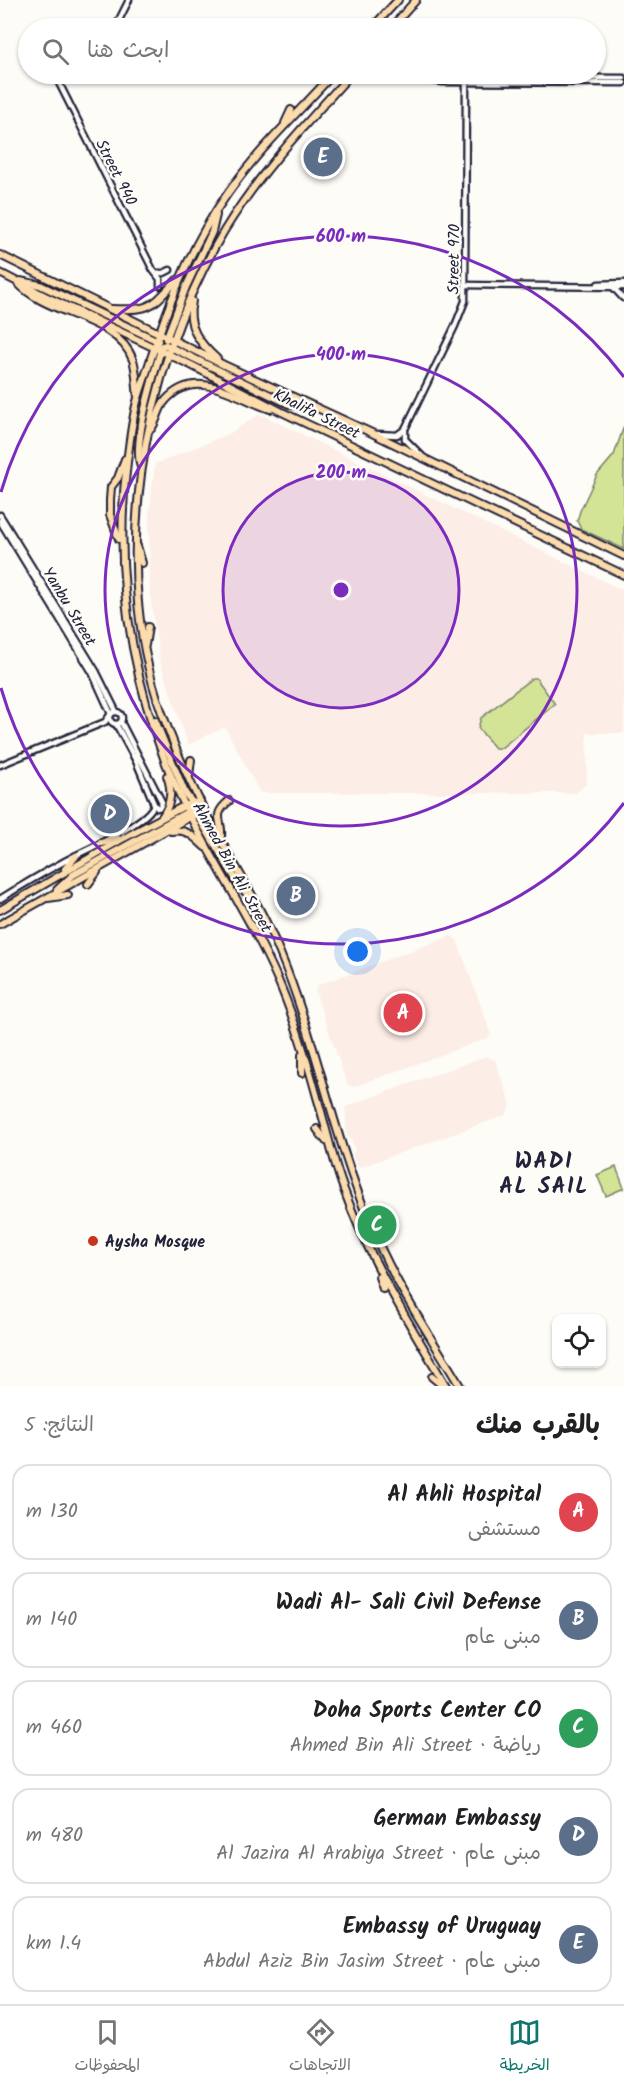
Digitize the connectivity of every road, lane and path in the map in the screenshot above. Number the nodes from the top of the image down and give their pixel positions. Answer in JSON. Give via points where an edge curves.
{"nodes":[{"id":1,"x":129,"y":0,"type":"edge"},
{"id":2,"x":398,"y":0,"type":"edge"},
{"id":3,"x":416,"y":0,"type":"edge"},
{"id":4,"x":120,"y":18,"type":"edge"},
{"id":5,"x":381,"y":18,"type":"edge"},
{"id":6,"x":401,"y":18,"type":"edge"},
{"id":7,"x":606,"y":78,"type":"edge"},
{"id":8,"x":624,"y":78,"type":"edge"},
{"id":9,"x":606,"y":83,"type":"edge"},
{"id":10,"x":624,"y":83,"type":"edge"},
{"id":11,"x":60,"y":84,"type":"edge"},
{"id":12,"x":324,"y":84,"type":"edge"},
{"id":13,"x":342,"y":84,"type":"edge"},
{"id":14,"x":466,"y":84,"type":"edge"},
{"id":15,"x":291,"y":110,"type":"dead end"},
{"id":16,"x":282,"y":129,"type":"junction"},
{"id":17,"x":216,"y":212,"type":"junction"},
{"id":18,"x":0,"y":254,"type":"edge"},
{"id":19,"x":170,"y":270,"type":"dead end"},
{"id":20,"x":0,"y":273,"type":"edge"},
{"id":21,"x":156,"y":273,"type":"junction"},
{"id":22,"x":180,"y":278,"type":"junction"},
{"id":23,"x":16,"y":280,"type":"junction"},
{"id":24,"x":197,"y":283,"type":"junction"},
{"id":25,"x":465,"y":285,"type":"junction"},
{"id":26,"x":571,"y":285,"type":"junction"},
{"id":27,"x":624,"y":285,"type":"edge"},
{"id":28,"x":160,"y":286,"type":"dead end"},
{"id":29,"x":614,"y":287,"type":"junction"},
{"id":30,"x":623,"y":298,"type":"edge"},
{"id":31,"x":110,"y":309,"type":"junction"},
{"id":32,"x":159,"y":334,"type":"junction"},
{"id":33,"x":174,"y":340,"type":"junction"},
{"id":34,"x":163,"y":345,"type":"junction"},
{"id":35,"x":169,"y":355,"type":"junction"},
{"id":36,"x":224,"y":365,"type":"junction"},
{"id":37,"x":138,"y":399,"type":"junction"},
{"id":38,"x":282,"y":412,"type":"junction"},
{"id":39,"x":323,"y":412,"type":"junction"},
{"id":40,"x":405,"y":429,"type":"junction"},
{"id":41,"x":149,"y":431,"type":"junction"},
{"id":42,"x":374,"y":434,"type":"junction"},
{"id":43,"x":393,"y":435,"type":"junction"},
{"id":44,"x":410,"y":443,"type":"junction"},
{"id":45,"x":128,"y":456,"type":"junction"},
{"id":46,"x":424,"y":459,"type":"junction"},
{"id":47,"x":142,"y":470,"type":"junction"},
{"id":48,"x":0,"y":515,"type":"edge"},
{"id":49,"x":0,"y":521,"type":"edge"},
{"id":50,"x":135,"y":540,"type":"junction"},
{"id":51,"x":121,"y":553,"type":"junction"},
{"id":52,"x":624,"y":556,"type":"edge"},
{"id":53,"x":142,"y":563,"type":"dead end"},
{"id":54,"x":622,"y":574,"type":"edge"},
{"id":55,"x":148,"y":627,"type":"dead end"},
{"id":56,"x":144,"y":652,"type":"junction"},
{"id":57,"x":147,"y":705,"type":"junction"},
{"id":58,"x":112,"y":713,"type":"junction"},
{"id":59,"x":105,"y":722,"type":"junction"},
{"id":60,"x":117,"y":723,"type":"junction"},
{"id":61,"x":153,"y":724,"type":"junction"},
{"id":62,"x":191,"y":760,"type":"dead end"},
{"id":63,"x":0,"y":765,"type":"edge"},
{"id":64,"x":189,"y":776,"type":"junction"},
{"id":65,"x":229,"y":801,"type":"dead end"},
{"id":66,"x":154,"y":804,"type":"junction"},
{"id":67,"x":193,"y":809,"type":"junction"},
{"id":68,"x":162,"y":818,"type":"junction"},
{"id":69,"x":161,"y":833,"type":"junction"},
{"id":70,"x":124,"y":838,"type":"junction"},
{"id":71,"x":221,"y":838,"type":"junction"},
{"id":72,"x":101,"y":843,"type":"junction"},
{"id":73,"x":211,"y":853,"type":"junction"},
{"id":74,"x":76,"y":856,"type":"junction"},
{"id":75,"x":101,"y":868,"type":"junction"},
{"id":76,"x":61,"y":874,"type":"junction"},
{"id":77,"x":88,"y":884,"type":"dead end"},
{"id":78,"x":55,"y":892,"type":"junction"},
{"id":79,"x":68,"y":895,"type":"dead end"},
{"id":80,"x":0,"y":899,"type":"edge"},
{"id":81,"x":45,"y":899,"type":"junction"},
{"id":82,"x":254,"y":899,"type":"junction"},
{"id":83,"x":0,"y":910,"type":"edge"},
{"id":84,"x":0,"y":924,"type":"edge"},
{"id":85,"x":300,"y":1042,"type":"junction"},
{"id":86,"x":302,"y":1073,"type":"dead end"},
{"id":87,"x":317,"y":1130,"type":"dead end"},
{"id":88,"x":327,"y":1142,"type":"junction"},
{"id":89,"x":376,"y":1267,"type":"junction"},
{"id":90,"x":383,"y":1290,"type":"dead end"},
{"id":91,"x":432,"y":1377,"type":"dead end"},
{"id":92,"x":444,"y":1386,"type":"edge"},
{"id":93,"x":460,"y":1386,"type":"edge"}],
"edges":[{"from":1,"to":4,"type":"street"},
{"from":2,"to":5,"type":"main road"},
{"from":3,"to":6,"type":"main road"},
{"from":7,"to":8,"type":"street"},
{"from":9,"to":10,"type":"street"},
{"from":11,"to":21,"type":"street","name":"Street 940"},
{"from":12,"to":16,"type":"main road"},
{"from":13,"to":24,"type":"main road","via":[[261,176],[225,229]]},
{"from":14,"to":25,"type":"street","name":"Street 970"},
{"from":15,"to":16,"type":"main road"},
{"from":16,"to":17,"type":"main road"},
{"from":17,"to":22,"type":"main road"},
{"from":17,"to":34,"type":"main road","via":[[212,232]]},
{"from":18,"to":31,"type":"main road","name":"Khalifa Street"},
{"from":19,"to":21,"type":"street"},
{"from":20,"to":23,"type":"main road","name":"Khalifa Street"},
{"from":21,"to":28,"type":"street","name":"Street 940"},
{"from":22,"to":31,"type":"main road","via":[[148,307]]},
{"from":22,"to":32,"type":"main road"},
{"from":23,"to":34,"type":"main road","name":"Khalifa Street"},
{"from":23,"to":37,"type":"main road","via":[[28,293],[122,342],[133,362]]},
{"from":24,"to":33,"type":"main road"},
{"from":24,"to":36,"type":"main road","via":[[190,307],[193,331]]},
{"from":25,"to":26,"type":"street"},
{"from":25,"to":40,"type":"street","name":"Street 970","via":[[465,301],[455,326]]},
{"from":26,"to":27,"type":"street"},
{"from":26,"to":29,"type":"street"},
{"from":27,"to":29,"type":"street"},
{"from":29,"to":30,"type":"street"},
{"from":31,"to":32,"type":"main road","name":"Khalifa Street"},
{"from":32,"to":34,"type":"main road","name":"Khalifa Street"},
{"from":33,"to":34,"type":"main road","name":"Khalifa Street"},
{"from":33,"to":36,"type":"main road","name":"Khalifa Street"},
{"from":34,"to":35,"type":"main road","name":"Khalifa Street"},
{"from":34,"to":37,"type":"main road","name":"Ahmed Bin Ali Street"},
{"from":34,"to":39,"type":"main road","via":[[289,404]]},
{"from":34,"to":47,"type":"main road","via":[[138,453]]},
{"from":35,"to":38,"type":"main road","name":"Khalifa Street"},
{"from":35,"to":41,"type":"main road","name":"Ahmed Bin Ali Street"},
{"from":36,"to":39,"type":"main road","name":"Khalifa Street"},
{"from":37,"to":45,"type":"main road","name":"Ahmed Bin Ali Street"},
{"from":38,"to":41,"type":"main road","via":[[219,388],[191,385],[165,400]]},
{"from":38,"to":54,"type":"main road","name":"Khalifa Street"},
{"from":39,"to":42,"type":"main road","name":"Khalifa Street"},
{"from":40,"to":43,"type":"street"},
{"from":40,"to":44,"type":"street","via":[[405,439]]},
{"from":41,"to":47,"type":"main road","name":"Ahmed Bin Ali Street"},
{"from":42,"to":43,"type":"street"},
{"from":42,"to":46,"type":"main road","name":"Khalifa Street"},
{"from":43,"to":44,"type":"street"},
{"from":44,"to":46,"type":"street"},
{"from":45,"to":51,"type":"main road","name":"Ahmed Bin Ali Street"},
{"from":45,"to":51,"type":"main road","via":[[111,487],[110,500],[110,515]]},
{"from":46,"to":52,"type":"main road","name":"Khalifa Street"},
{"from":47,"to":50,"type":"main road","name":"Ahmed Bin Ali Street"},
{"from":48,"to":58,"type":"street","name":"Yanbu Street","via":[[96,671]]},
{"from":49,"to":58,"type":"street","name":"Yanbu Street","via":[[92,672]]},
{"from":50,"to":53,"type":"main road"},
{"from":50,"to":56,"type":"main road","name":"Ahmed Bin Ali Street"},
{"from":51,"to":57,"type":"main road","name":"Ahmed Bin Ali Street","via":[[130,641]]},
{"from":55,"to":56,"type":"main road"},
{"from":56,"to":64,"type":"main road","name":"Ahmed Bin Ali Street","via":[[166,725]]},
{"from":57,"to":61,"type":"main road","name":"Ahmed Bin Ali Street"},
{"from":57,"to":67,"type":"main road"},
{"from":58,"to":59,"type":"street"},
{"from":58,"to":60,"type":"street"},
{"from":58,"to":60,"type":"street","via":[[122,714]]},
{"from":59,"to":60,"type":"street"},
{"from":59,"to":63,"type":"street"},
{"from":60,"to":66,"type":"street"},
{"from":60,"to":66,"type":"street","via":[[163,805],[158,808]]},
{"from":61,"to":67,"type":"main road","name":"Ahmed Bin Ali Street"},
{"from":61,"to":68,"type":"main road","via":[[171,791]]},
{"from":62,"to":64,"type":"main road"},
{"from":64,"to":67,"type":"main road","name":"Ahmed Bin Ali Street"},
{"from":65,"to":71,"type":"main road","via":[[219,812]]},
{"from":66,"to":72,"type":"street","via":[[146,816]]},
{"from":67,"to":68,"type":"main road"},
{"from":67,"to":69,"type":"main road"},
{"from":67,"to":71,"type":"main road","name":"Ahmed Bin Ali Street","via":[[204,809]]},
{"from":67,"to":73,"type":"main road","name":"Ahmed Bin Ali Street"},
{"from":67,"to":78,"type":"main road","via":[[73,875]]},
{"from":67,"to":82,"type":"main road","via":[[241,888]]},
{"from":68,"to":70,"type":"main road"},
{"from":69,"to":73,"type":"main road","via":[[188,832]]},
{"from":69,"to":75,"type":"main road"},
{"from":70,"to":72,"type":"main road"},
{"from":70,"to":76,"type":"main road"},
{"from":71,"to":82,"type":"main road","name":"Ahmed Bin Ali Street"},
{"from":72,"to":74,"type":"street"},
{"from":73,"to":85,"type":"main road","name":"Ahmed Bin Ali Street","via":[[277,979]]},
{"from":74,"to":76,"type":"main road"},
{"from":74,"to":80,"type":"street"},
{"from":75,"to":77,"type":"main road"},
{"from":75,"to":78,"type":"main road"},
{"from":76,"to":83,"type":"main road"},
{"from":78,"to":81,"type":"main road"},
{"from":79,"to":81,"type":"main road"},
{"from":81,"to":84,"type":"main road"},
{"from":82,"to":93,"type":"main road","name":"Ahmed Bin Ali Street","via":[[279,949],[303,1014],[369,1223],[396,1279]]},
{"from":85,"to":86,"type":"main road"},
{"from":85,"to":88,"type":"main road","name":"Ahmed Bin Ali Street"},
{"from":87,"to":88,"type":"main road"},
{"from":88,"to":89,"type":"main road","name":"Ahmed Bin Ali Street","via":[[357,1227]]},
{"from":89,"to":90,"type":"main road"},
{"from":89,"to":92,"type":"main road","name":"Ahmed Bin Ali Street"},
{"from":91,"to":92,"type":"main road"}]}
